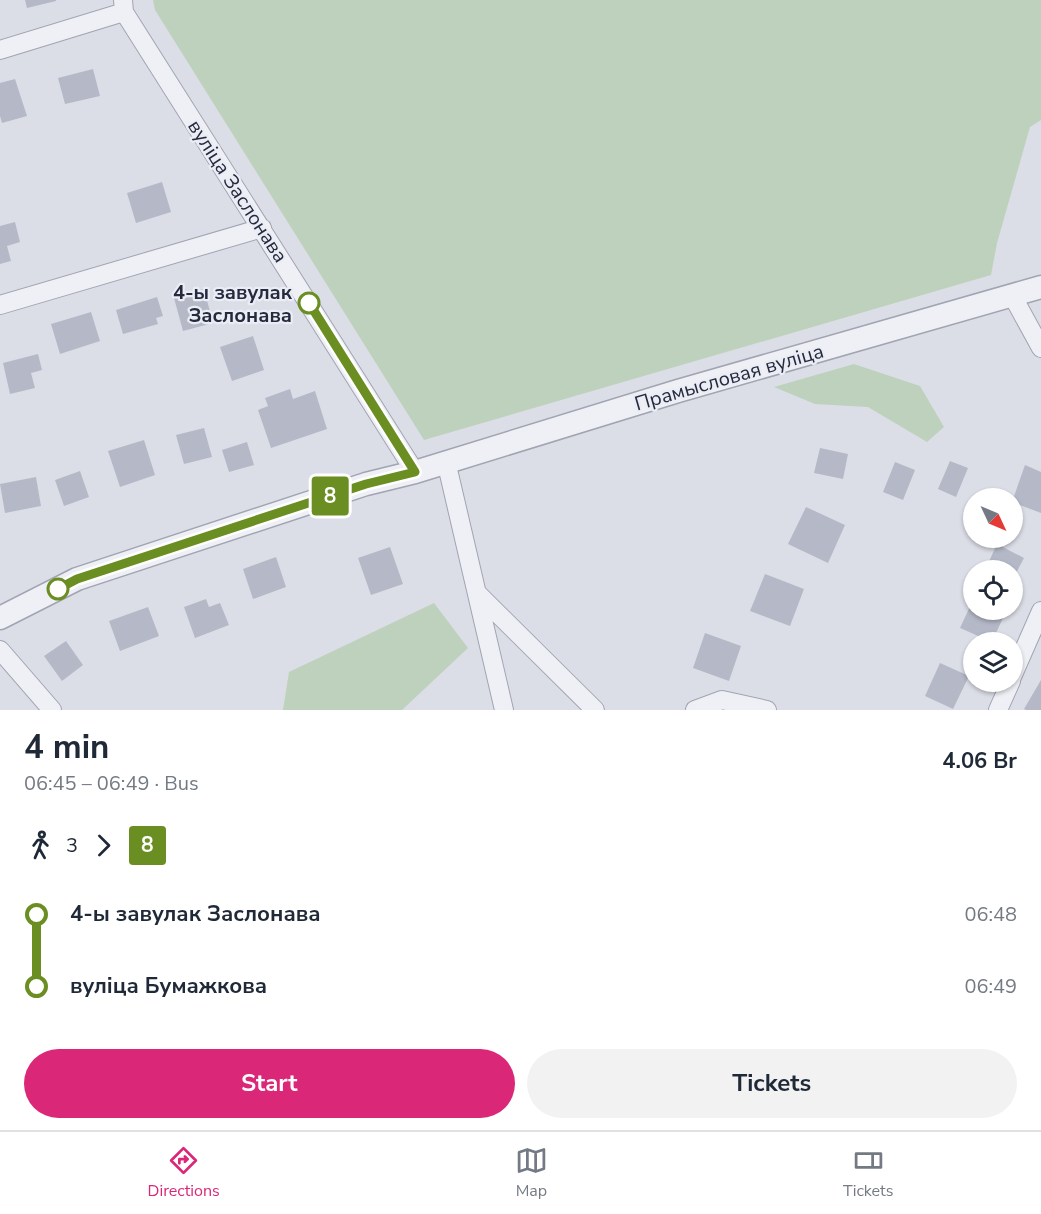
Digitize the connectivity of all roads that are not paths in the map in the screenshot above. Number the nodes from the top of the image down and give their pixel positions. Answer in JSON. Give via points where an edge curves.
{"nodes":[{"id":1,"x":124,"y":6,"type":"edge"},
{"id":2,"x":0,"y":50,"type":"edge"},
{"id":3,"x":262,"y":228,"type":"junction"},
{"id":4,"x":1041,"y":287,"type":"edge"},
{"id":5,"x":1012,"y":295,"type":"junction"},
{"id":6,"x":0,"y":305,"type":"edge"},
{"id":7,"x":1041,"y":348,"type":"edge"},
{"id":8,"x":446,"y":461,"type":"junction"},
{"id":9,"x":415,"y":472,"type":"junction"},
{"id":10,"x":477,"y":593,"type":"junction"},
{"id":11,"x":1041,"y":611,"type":"edge"},
{"id":12,"x":0,"y":618,"type":"edge"},
{"id":13,"x":0,"y":650,"type":"edge"},
{"id":14,"x":1023,"y":652,"type":"edge"},
{"id":15,"x":1006,"y":692,"type":"edge"},
{"id":16,"x":52,"y":710,"type":"edge"},
{"id":17,"x":504,"y":710,"type":"edge"},
{"id":18,"x":595,"y":710,"type":"edge"},
{"id":19,"x":695,"y":710,"type":"edge"},
{"id":20,"x":767,"y":710,"type":"edge"},
{"id":21,"x":998,"y":710,"type":"edge"}],
"edges":[{"from":1,"to":2,"type":"street"},
{"from":1,"to":3,"type":"street","name":"вуліца Заслонава"},
{"from":3,"to":6,"type":"street"},
{"from":3,"to":9,"type":"street","name":"вуліца Заслонава"},
{"from":4,"to":5,"type":"street","name":"Прамысловая вуліца"},
{"from":5,"to":7,"type":"street"},
{"from":5,"to":8,"type":"street","name":"Прамысловая вуліца"},
{"from":8,"to":9,"type":"street","name":"Прамысловая вуліца"},
{"from":8,"to":10,"type":"street"},
{"from":9,"to":12,"type":"street","name":"Прамысловая вуліца","via":[[366,484],[77,579]]},
{"from":10,"to":17,"type":"street"},
{"from":10,"to":18,"type":"street"},
{"from":11,"to":14,"type":"street"},
{"from":13,"to":16,"type":"street"},
{"from":15,"to":21,"type":"street"},
{"from":19,"to":20,"type":"street","via":[[722,700]]}]}
